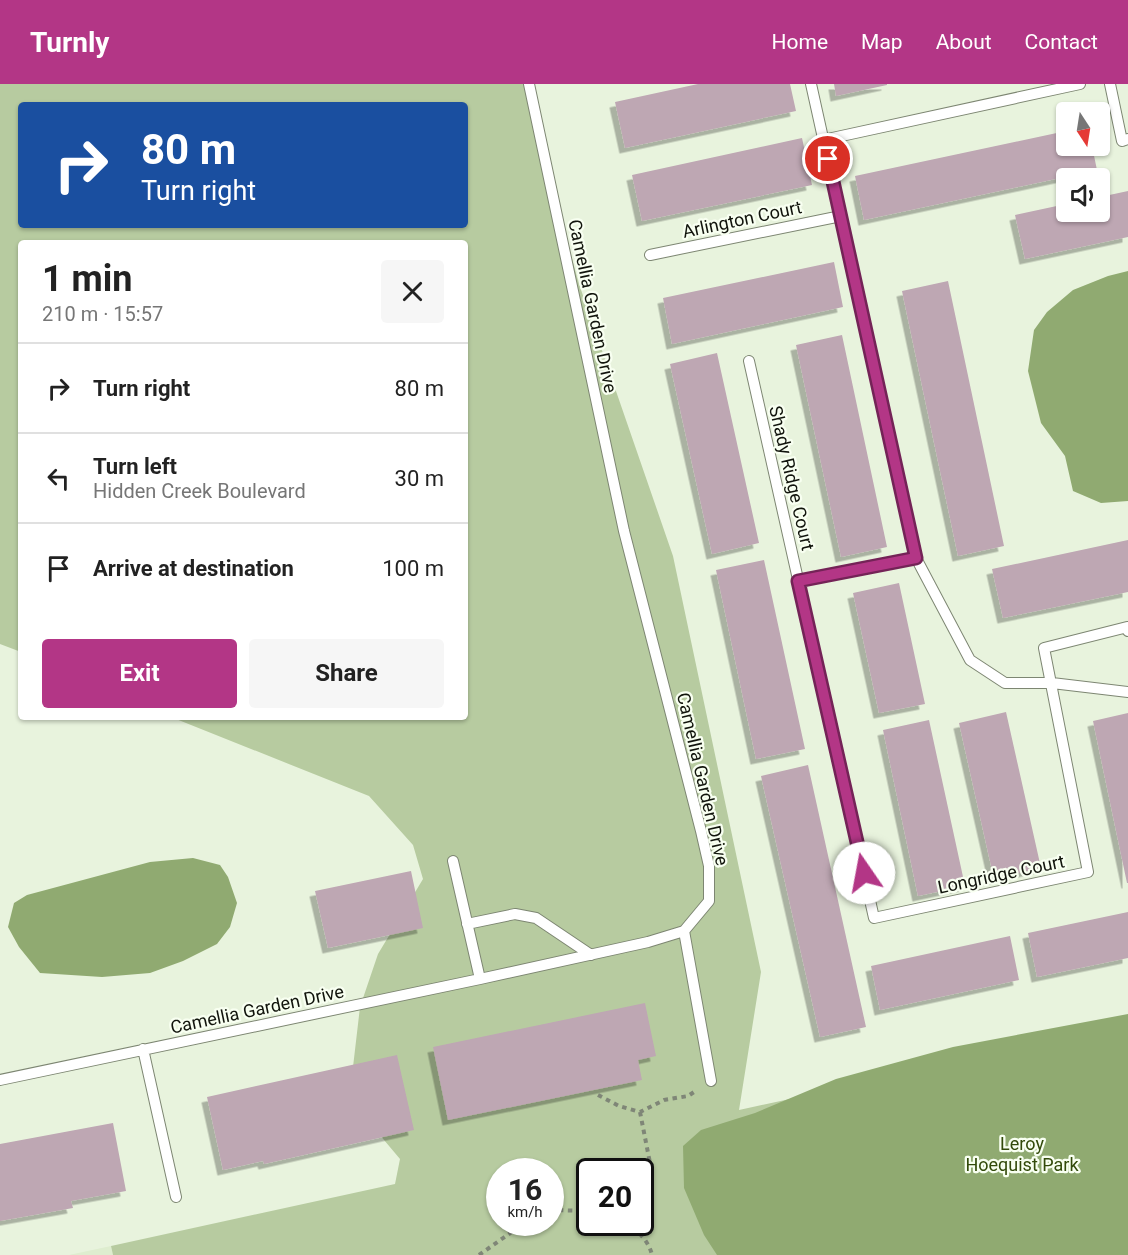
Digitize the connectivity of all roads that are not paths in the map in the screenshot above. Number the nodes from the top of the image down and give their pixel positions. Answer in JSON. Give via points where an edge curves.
{"nodes":[{"id":1,"x":529,"y":84,"type":"edge"},
{"id":2,"x":811,"y":84,"type":"edge"},
{"id":3,"x":1080,"y":84,"type":"edge"},
{"id":4,"x":1110,"y":84,"type":"edge"},
{"id":5,"x":1128,"y":139,"type":"edge"},
{"id":6,"x":823,"y":140,"type":"junction"},
{"id":7,"x":841,"y":216,"type":"junction"},
{"id":8,"x":650,"y":255,"type":"dead end"},
{"id":9,"x":749,"y":361,"type":"dead end"},
{"id":10,"x":916,"y":558,"type":"junction"},
{"id":11,"x":798,"y":581,"type":"junction"},
{"id":12,"x":1128,"y":631,"type":"edge"},
{"id":13,"x":1052,"y":683,"type":"junction"},
{"id":14,"x":1128,"y":692,"type":"edge"},
{"id":15,"x":453,"y":861,"type":"dead end"},
{"id":16,"x":874,"y":918,"type":"joint"},
{"id":17,"x":467,"y":924,"type":"junction"},
{"id":18,"x":684,"y":931,"type":"junction"},
{"id":19,"x":591,"y":955,"type":"junction"},
{"id":20,"x":480,"y":979,"type":"junction"},
{"id":21,"x":143,"y":1050,"type":"junction"},
{"id":22,"x":0,"y":1080,"type":"edge"},
{"id":23,"x":711,"y":1081,"type":"road end"},
{"id":24,"x":176,"y":1197,"type":"dead end"}],
"edges":[{"from":1,"to":18,"type":"lane","name":"Camellia Garden Drive","via":[[624,531],[709,866],[709,901]]},
{"from":2,"to":6,"type":"lane"},
{"from":3,"to":6,"type":"lane"},
{"from":4,"to":5,"type":"lane","via":[[1122,141]]},
{"from":6,"to":7,"type":"lane"},
{"from":7,"to":8,"type":"lane","name":"Arlington Court"},
{"from":7,"to":10,"type":"lane"},
{"from":9,"to":11,"type":"lane","name":"Shady Ridge Court"},
{"from":10,"to":11,"type":"lane"},
{"from":10,"to":13,"type":"lane","via":[[970,660],[1005,683]]},
{"from":11,"to":16,"type":"lane","name":"Shady Ridge Court"},
{"from":12,"to":13,"type":"lane","via":[[1127,627],[1044,648]]},
{"from":13,"to":14,"type":"lane"},
{"from":13,"to":16,"type":"lane","name":"Longridge Court","via":[[1088,872]]},
{"from":15,"to":17,"type":"lane"},
{"from":17,"to":19,"type":"lane","via":[[515,914],[536,918]]},
{"from":17,"to":20,"type":"lane"},
{"from":18,"to":19,"type":"lane","name":"Camellia Garden Drive"},
{"from":18,"to":23,"type":"lane"},
{"from":19,"to":20,"type":"lane","name":"Camellia Garden Drive"},
{"from":20,"to":21,"type":"lane","name":"Camellia Garden Drive"},
{"from":21,"to":22,"type":"lane","name":"Camellia Garden Drive"},
{"from":21,"to":24,"type":"lane"}]}
